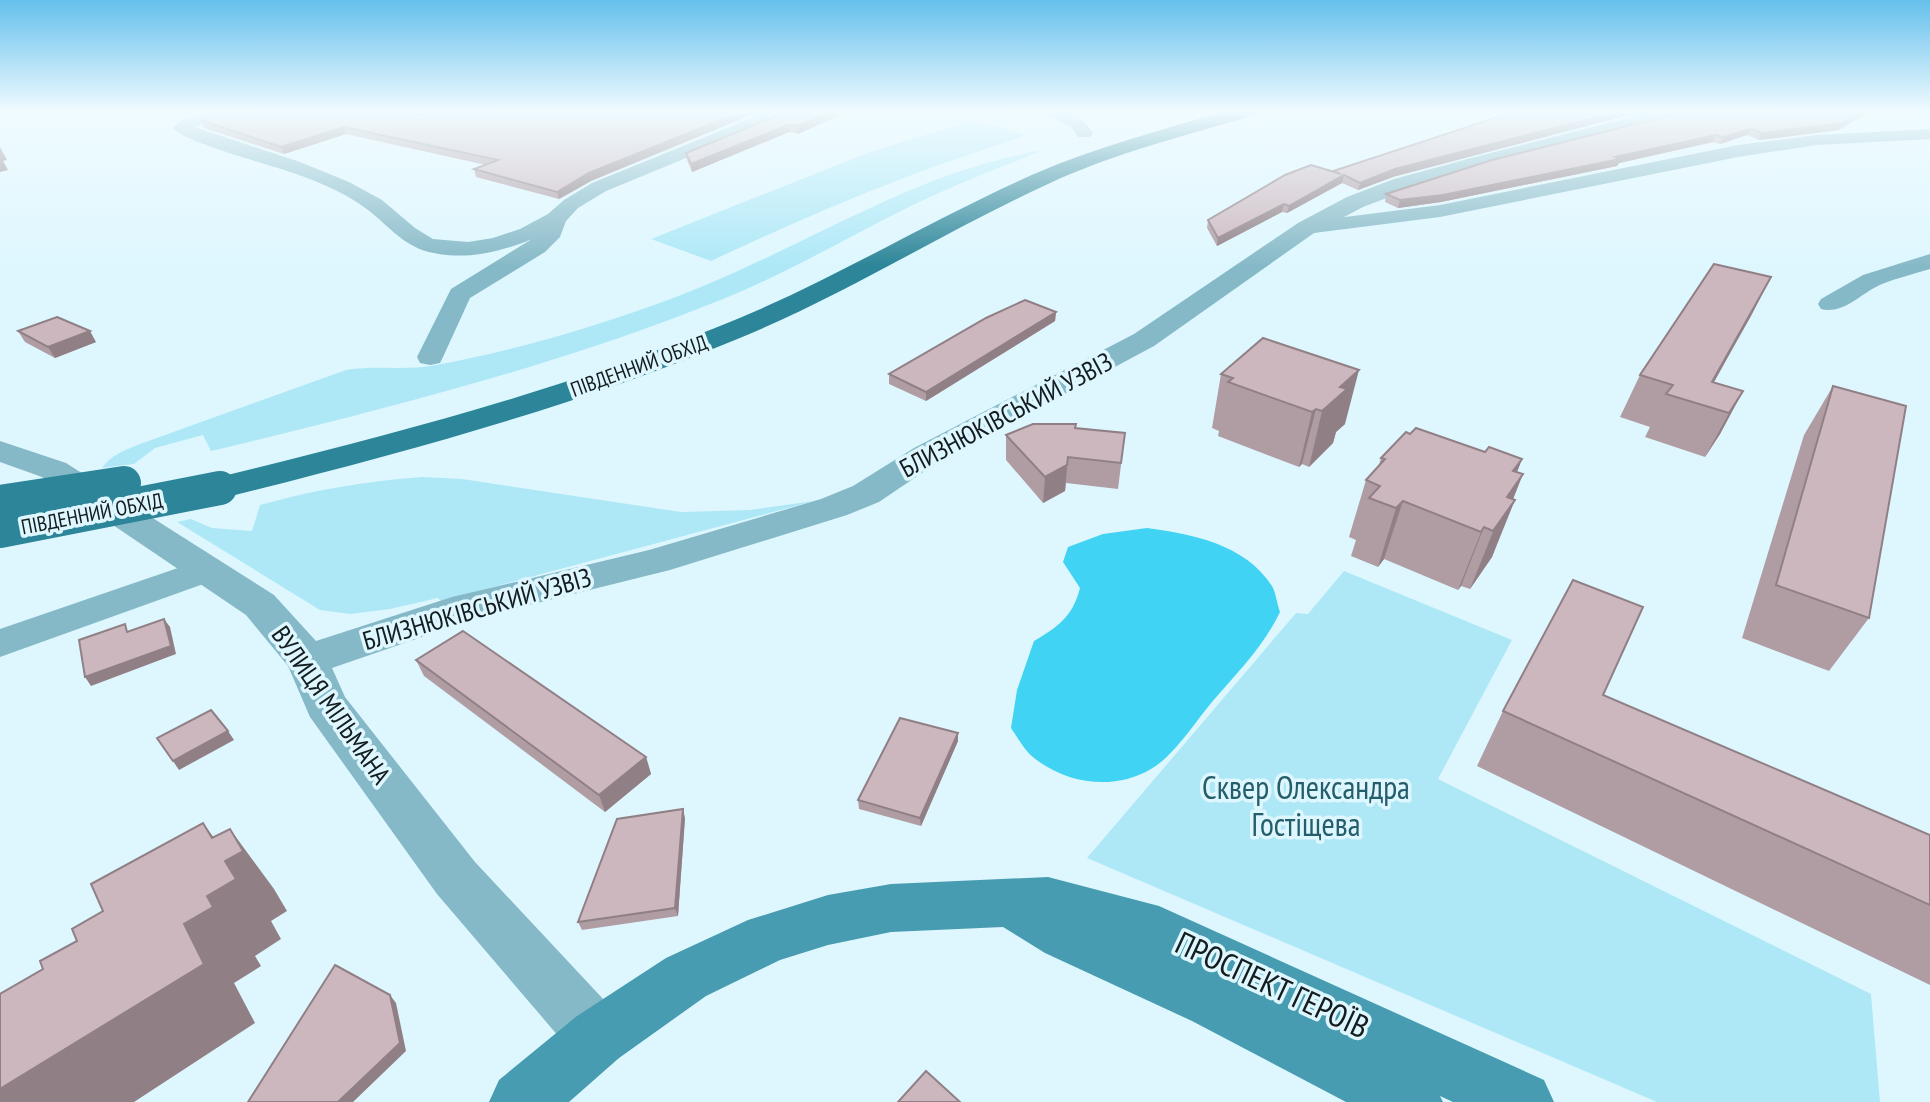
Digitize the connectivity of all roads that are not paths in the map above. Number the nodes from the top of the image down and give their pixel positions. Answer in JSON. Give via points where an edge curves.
{"nodes":[{"id":1,"x":283,"y":162,"type":"edge"},
{"id":2,"x":658,"y":162,"type":"edge"},
{"id":3,"x":1046,"y":162,"type":"edge"},
{"id":4,"x":1086,"y":162,"type":"edge"},
{"id":5,"x":1484,"y":162,"type":"edge"},
{"id":6,"x":1681,"y":162,"type":"edge"},
{"id":7,"x":556,"y":219,"type":"junction"},
{"id":8,"x":1306,"y":228,"type":"junction"},
{"id":9,"x":1930,"y":261,"type":"edge"},
{"id":10,"x":1830,"y":304,"type":"dead end"},
{"id":11,"x":430,"y":357,"type":"dead end"},
{"id":12,"x":0,"y":451,"type":"edge"},
{"id":13,"x":216,"y":477,"type":"junction"},
{"id":14,"x":0,"y":502,"type":"edge"},
{"id":15,"x":0,"y":531,"type":"edge"},
{"id":16,"x":207,"y":570,"type":"junction"},
{"id":17,"x":0,"y":643,"type":"edge"},
{"id":18,"x":306,"y":660,"type":"junction"},
{"id":19,"x":1013,"y":903,"type":"junction"},
{"id":20,"x":598,"y":1037,"type":"junction"},
{"id":21,"x":521,"y":1102,"type":"edge"},
{"id":22,"x":1411,"y":1102,"type":"edge"},
{"id":23,"x":1522,"y":1102,"type":"edge"}],
"edges":[{"from":1,"to":7,"type":"street","via":[[368,200],[432,246],[492,247]]},
{"from":2,"to":7,"type":"street","via":[[598,187]]},
{"from":3,"to":13,"type":"main road","name":"ПІВДЕННИЙ ОБХІД","via":[[942,206],[751,301],[606,357]]},
{"from":4,"to":13,"type":"main road","name":"ПІВДЕННИЙ ОБХІД","via":[[956,219],[795,303],[660,360],[417,438]]},
{"from":5,"to":8,"type":"street","name":"БЛИЗНЮКІВСЬКИЙ УЗВІЗ","via":[[1402,184]]},
{"from":6,"to":8,"type":"street","via":[[1440,211]]},
{"from":7,"to":11,"type":"street","via":[[552,232],[537,247],[460,294]]},
{"from":8,"to":18,"type":"street","name":"БЛИЗНЮКІВСЬКИЙ УЗВІЗ","via":[[1144,340],[926,455],[866,494],[656,561],[467,607]]},
{"from":9,"to":10,"type":"street","via":[[1871,280]]},
{"from":12,"to":16,"type":"street","name":"ВУЛИЦЯ МІЛЬМАНА","via":[[54,471]]},
{"from":13,"to":14,"type":"main road","name":"ПІВДЕННИЙ ОБХІД","bridge":true},
{"from":13,"to":15,"type":"main road","name":"ПІВДЕННИЙ ОБХІД","bridge":true},
{"from":16,"to":17,"type":"street"},
{"from":16,"to":18,"type":"street","name":"ВУЛИЦЯ МІЛЬМАНА","via":[[260,605]]},
{"from":18,"to":20,"type":"street","name":"ВУЛИЦЯ МІЛЬМАНА","via":[[326,705],[456,878]]},
{"from":19,"to":20,"type":"main road","name":"ПРОСПЕКТ ГЕРОЇВ","via":[[891,908],[768,938],[686,978]]},
{"from":19,"to":22,"type":"main road","name":"ПРОСПЕКТ ГЕРОЇВ","via":[[1065,935],[1213,1001]]},
{"from":19,"to":23,"type":"main road","name":"ПРОСПЕКТ ГЕРОЇВ","via":[[1048,901],[1139,924]]},
{"from":20,"to":21,"type":"main road","name":"ПРОСПЕКТ ГЕРОЇВ"}]}
